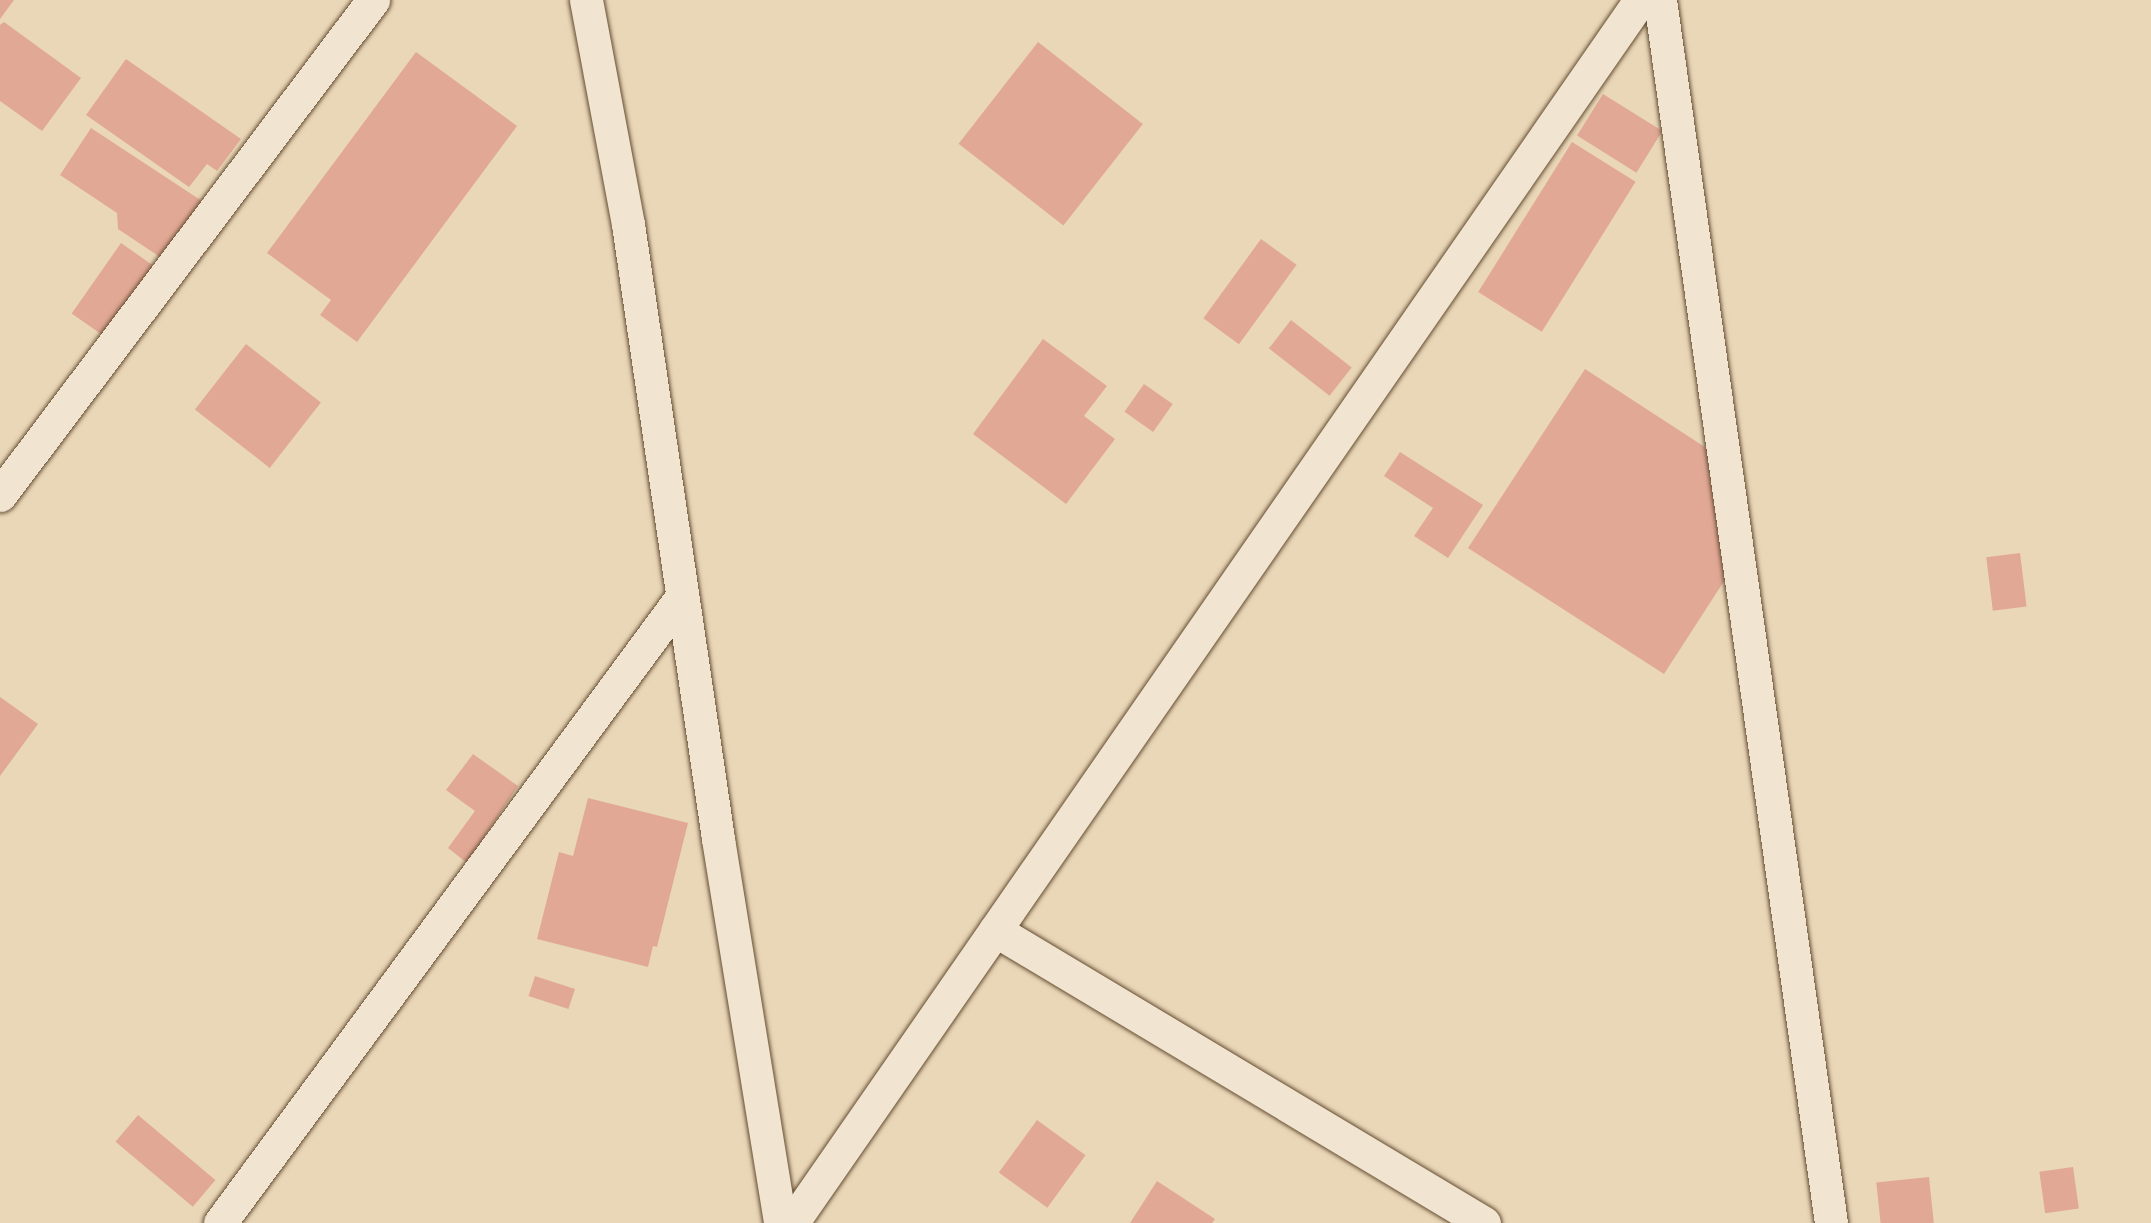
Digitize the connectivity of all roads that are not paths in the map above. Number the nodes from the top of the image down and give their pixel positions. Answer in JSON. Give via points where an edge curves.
{"nodes":[{"id":1,"x":373,"y":0,"type":"edge"},
{"id":2,"x":586,"y":0,"type":"edge"},
{"id":3,"x":1640,"y":0,"type":"edge"},
{"id":4,"x":1660,"y":0,"type":"edge"},
{"id":5,"x":0,"y":495,"type":"edge"},
{"id":6,"x":681,"y":598,"type":"junction"},
{"id":7,"x":995,"y":930,"type":"junction"},
{"id":8,"x":220,"y":1223,"type":"edge"},
{"id":9,"x":780,"y":1223,"type":"edge"},
{"id":10,"x":792,"y":1223,"type":"edge"},
{"id":11,"x":1484,"y":1223,"type":"edge"},
{"id":12,"x":1831,"y":1223,"type":"edge"}],
"edges":[{"from":1,"to":5,"type":"street"},
{"from":2,"to":6,"type":"street","via":[[628,224]]},
{"from":3,"to":7,"type":"street"},
{"from":4,"to":12,"type":"street"},
{"from":6,"to":8,"type":"street"},
{"from":6,"to":9,"type":"street"},
{"from":7,"to":10,"type":"street"},
{"from":7,"to":11,"type":"street"}]}
